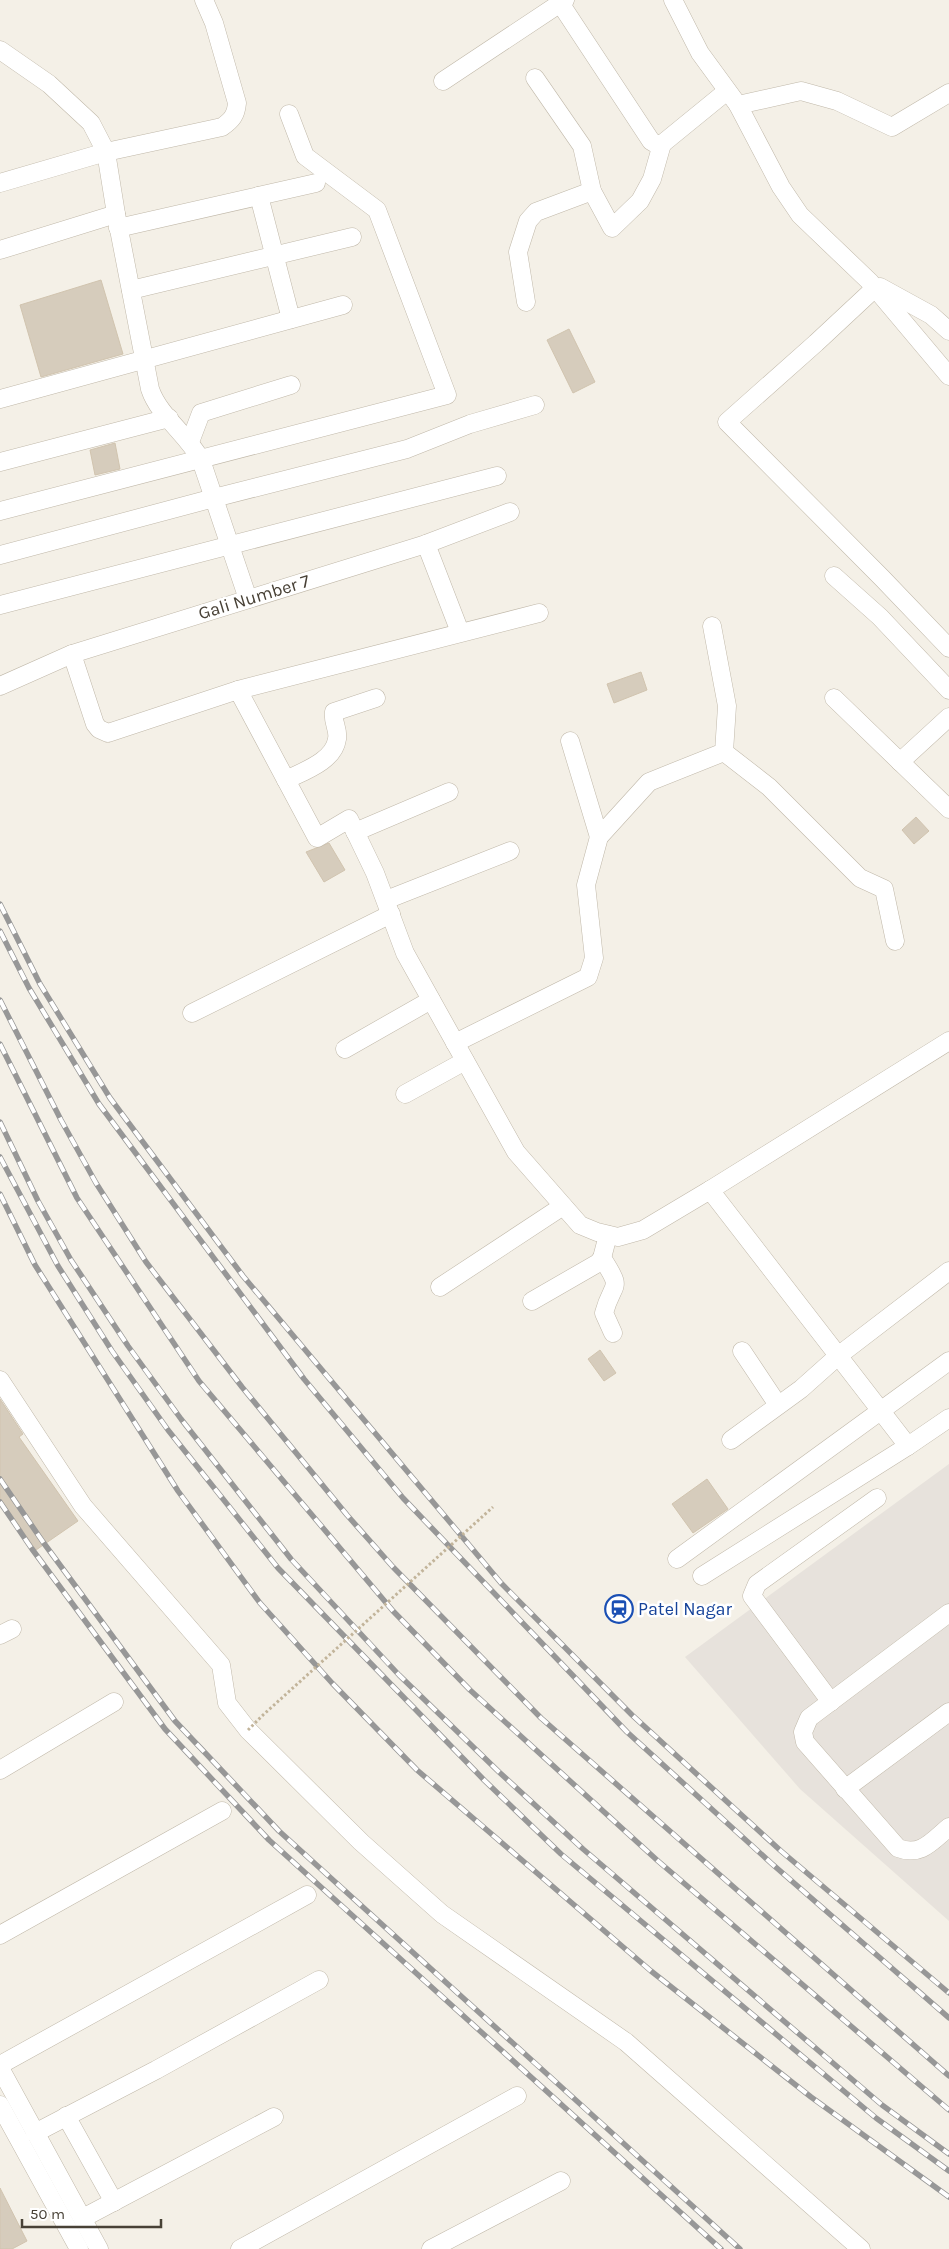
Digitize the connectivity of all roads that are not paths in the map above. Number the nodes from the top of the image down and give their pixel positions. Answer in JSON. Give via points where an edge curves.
{"nodes":[{"id":1,"x":204,"y":0,"type":"edge"},
{"id":2,"x":673,"y":0,"type":"edge"},
{"id":3,"x":562,"y":1,"type":"edge"},
{"id":4,"x":0,"y":50,"type":"edge"},
{"id":5,"x":535,"y":78,"type":"dead end"},
{"id":6,"x":443,"y":81,"type":"dead end"},
{"id":7,"x":727,"y":91,"type":"junction"},
{"id":8,"x":949,"y":93,"type":"edge"},
{"id":9,"x":738,"y":106,"type":"junction"},
{"id":10,"x":289,"y":114,"type":"dead end"},
{"id":11,"x":662,"y":144,"type":"junction"},
{"id":12,"x":106,"y":152,"type":"junction"},
{"id":13,"x":0,"y":183,"type":"edge"},
{"id":14,"x":316,"y":183,"type":"dead end"},
{"id":15,"x":592,"y":191,"type":"junction"},
{"id":16,"x":260,"y":196,"type":"junction"},
{"id":17,"x":117,"y":221,"type":"junction"},
{"id":18,"x":352,"y":237,"type":"dead end"},
{"id":19,"x":0,"y":250,"type":"edge"},
{"id":20,"x":275,"y":256,"type":"junction"},
{"id":21,"x":873,"y":285,"type":"junction"},
{"id":22,"x":131,"y":290,"type":"junction"},
{"id":23,"x":526,"y":302,"type":"dead end"},
{"id":24,"x":343,"y":305,"type":"dead end"},
{"id":25,"x":291,"y":319,"type":"junction"},
{"id":26,"x":949,"y":331,"type":"edge"},
{"id":27,"x":144,"y":359,"type":"junction"},
{"id":28,"x":949,"y":376,"type":"edge"},
{"id":29,"x":291,"y":385,"type":"dead end"},
{"id":30,"x":0,"y":399,"type":"edge"},
{"id":31,"x":535,"y":406,"type":"dead end"},
{"id":32,"x":169,"y":418,"type":"junction"},
{"id":33,"x":190,"y":442,"type":"junction"},
{"id":34,"x":201,"y":460,"type":"junction"},
{"id":35,"x":0,"y":462,"type":"edge"},
{"id":36,"x":497,"y":476,"type":"dead end"},
{"id":37,"x":214,"y":498,"type":"junction"},
{"id":38,"x":0,"y":511,"type":"edge"},
{"id":39,"x":510,"y":512,"type":"dead end"},
{"id":40,"x":426,"y":544,"type":"junction"},
{"id":41,"x":230,"y":545,"type":"junction"},
{"id":42,"x":0,"y":555,"type":"edge"},
{"id":43,"x":834,"y":576,"type":"dead end"},
{"id":44,"x":248,"y":599,"type":"junction"},
{"id":45,"x":0,"y":604,"type":"edge"},
{"id":46,"x":539,"y":613,"type":"dead end"},
{"id":47,"x":712,"y":626,"type":"dead end"},
{"id":48,"x":460,"y":632,"type":"junction"},
{"id":49,"x":949,"y":648,"type":"edge"},
{"id":50,"x":72,"y":654,"type":"junction"},
{"id":51,"x":0,"y":686,"type":"edge"},
{"id":52,"x":238,"y":690,"type":"junction"},
{"id":53,"x":949,"y":690,"type":"edge"},
{"id":54,"x":376,"y":698,"type":"dead end"},
{"id":55,"x":834,"y":698,"type":"dead end"},
{"id":56,"x":949,"y":717,"type":"edge"},
{"id":57,"x":570,"y":741,"type":"dead end"},
{"id":58,"x":724,"y":752,"type":"junction"},
{"id":59,"x":900,"y":762,"type":"junction"},
{"id":60,"x":286,"y":780,"type":"junction"},
{"id":61,"x":449,"y":792,"type":"dead end"},
{"id":62,"x":949,"y":809,"type":"edge"},
{"id":63,"x":355,"y":832,"type":"junction"},
{"id":64,"x":599,"y":837,"type":"junction"},
{"id":65,"x":510,"y":851,"type":"dead end"},
{"id":66,"x":388,"y":907,"type":"junction"},
{"id":67,"x":895,"y":941,"type":"dead end"},
{"id":68,"x":431,"y":1000,"type":"junction"},
{"id":69,"x":192,"y":1013,"type":"dead end"},
{"id":70,"x":949,"y":1041,"type":"edge"},
{"id":71,"x":456,"y":1043,"type":"junction"},
{"id":72,"x":344,"y":1049,"type":"dead end"},
{"id":73,"x":465,"y":1060,"type":"junction"},
{"id":74,"x":405,"y":1094,"type":"dead end"},
{"id":75,"x":710,"y":1190,"type":"junction"},
{"id":76,"x":563,"y":1206,"type":"junction"},
{"id":77,"x":608,"y":1235,"type":"junction"},
{"id":78,"x":602,"y":1258,"type":"junction"},
{"id":79,"x":949,"y":1271,"type":"edge"},
{"id":80,"x":440,"y":1287,"type":"dead end"},
{"id":81,"x":532,"y":1301,"type":"dead end"},
{"id":82,"x":613,"y":1333,"type":"dead end"},
{"id":83,"x":742,"y":1351,"type":"dead end"},
{"id":84,"x":838,"y":1356,"type":"junction"},
{"id":85,"x":949,"y":1361,"type":"edge"},
{"id":86,"x":0,"y":1380,"type":"edge"},
{"id":87,"x":778,"y":1405,"type":"junction"},
{"id":88,"x":881,"y":1412,"type":"junction"},
{"id":89,"x":949,"y":1418,"type":"edge"},
{"id":90,"x":730,"y":1440,"type":"dead end"},
{"id":91,"x":908,"y":1446,"type":"junction"},
{"id":92,"x":877,"y":1498,"type":"dead end"},
{"id":93,"x":678,"y":1559,"type":"dead end"},
{"id":94,"x":702,"y":1576,"type":"dead end"},
{"id":95,"x":949,"y":1612,"type":"edge"},
{"id":96,"x":114,"y":1702,"type":"dead end"},
{"id":97,"x":831,"y":1702,"type":"junction"},
{"id":98,"x":949,"y":1712,"type":"edge"},
{"id":99,"x":0,"y":1770,"type":"edge"},
{"id":100,"x":845,"y":1789,"type":"junction"},
{"id":101,"x":222,"y":1811,"type":"dead end"},
{"id":102,"x":949,"y":1827,"type":"edge"},
{"id":103,"x":307,"y":1895,"type":"dead end"},
{"id":104,"x":0,"y":1935,"type":"edge"},
{"id":105,"x":319,"y":1980,"type":"dead end"},
{"id":106,"x":0,"y":2066,"type":"edge"},
{"id":107,"x":517,"y":2096,"type":"dead end"},
{"id":108,"x":0,"y":2105,"type":"edge"},
{"id":109,"x":66,"y":2116,"type":"junction"},
{"id":110,"x":274,"y":2117,"type":"dead end"},
{"id":111,"x":35,"y":2133,"type":"junction"},
{"id":112,"x":561,"y":2181,"type":"dead end"},
{"id":113,"x":114,"y":2202,"type":"junction"},
{"id":114,"x":82,"y":2218,"type":"junction"},
{"id":115,"x":79,"y":2249,"type":"edge"},
{"id":116,"x":99,"y":2249,"type":"edge"},
{"id":117,"x":240,"y":2249,"type":"edge"},
{"id":118,"x":431,"y":2249,"type":"edge"},
{"id":119,"x":861,"y":2249,"type":"edge"}],
"edges":[{"from":1,"to":12,"type":"street","via":[[214,23],[237,103],[232,121],[222,127]]},
{"from":2,"to":7,"type":"street","via":[[700,53]]},
{"from":3,"to":6,"type":"street"},
{"from":3,"to":11,"type":"street","via":[[651,140]]},
{"from":4,"to":12,"type":"street","via":[[49,84],[91,123]]},
{"from":5,"to":15,"type":"street","via":[[582,146]]},
{"from":7,"to":9,"type":"street"},
{"from":7,"to":11,"type":"street"},
{"from":8,"to":9,"type":"street","via":[[892,127],[837,101],[801,91]]},
{"from":9,"to":21,"type":"street","via":[[781,187],[800,215]]},
{"from":10,"to":34,"type":"street","via":[[305,156],[377,210],[447,395]]},
{"from":11,"to":15,"type":"street","via":[[652,179],[640,201],[612,228]]},
{"from":12,"to":13,"type":"street"},
{"from":12,"to":17,"type":"street"},
{"from":14,"to":16,"type":"street"},
{"from":15,"to":23,"type":"street","via":[[536,212],[528,221],[518,252]]},
{"from":16,"to":17,"type":"street"},
{"from":16,"to":20,"type":"street"},
{"from":17,"to":19,"type":"street"},
{"from":17,"to":22,"type":"street"},
{"from":18,"to":20,"type":"street"},
{"from":20,"to":22,"type":"street"},
{"from":20,"to":25,"type":"street"},
{"from":21,"to":26,"type":"street","via":[[931,315]]},
{"from":21,"to":28,"type":"street"},
{"from":21,"to":49,"type":"street","via":[[816,344],[727,422]]},
{"from":22,"to":27,"type":"street"},
{"from":24,"to":25,"type":"street"},
{"from":25,"to":27,"type":"street"},
{"from":27,"to":30,"type":"street"},
{"from":27,"to":32,"type":"street","via":[[152,397]]},
{"from":29,"to":33,"type":"street","via":[[201,413]]},
{"from":31,"to":37,"type":"street","via":[[470,424],[407,449]]},
{"from":32,"to":33,"type":"street"},
{"from":32,"to":35,"type":"street"},
{"from":33,"to":34,"type":"street"},
{"from":34,"to":37,"type":"street"},
{"from":34,"to":38,"type":"street"},
{"from":36,"to":41,"type":"street"},
{"from":37,"to":41,"type":"street"},
{"from":37,"to":42,"type":"street"},
{"from":39,"to":40,"type":"street","name":"Gali Number 7"},
{"from":40,"to":44,"type":"street","name":"Gali Number 7"},
{"from":40,"to":48,"type":"street"},
{"from":41,"to":44,"type":"street"},
{"from":41,"to":45,"type":"street"},
{"from":43,"to":53,"type":"street","via":[[880,618]]},
{"from":44,"to":50,"type":"street","name":"Gali Number 7"},
{"from":46,"to":48,"type":"street"},
{"from":47,"to":58,"type":"street","via":[[727,706]]},
{"from":48,"to":52,"type":"street"},
{"from":50,"to":51,"type":"street","name":"Gali Number 7"},
{"from":50,"to":52,"type":"street","via":[[95,724],[103,732]]},
{"from":52,"to":60,"type":"street"},
{"from":54,"to":60,"type":"street","via":[[334,712],[338,738],[330,755]]},
{"from":55,"to":59,"type":"street"},
{"from":56,"to":59,"type":"street"},
{"from":57,"to":64,"type":"street"},
{"from":58,"to":64,"type":"street","via":[[649,782]]},
{"from":58,"to":67,"type":"street","via":[[769,788],[860,878],[884,889]]},
{"from":59,"to":62,"type":"street"},
{"from":60,"to":63,"type":"street","via":[[317,838],[349,818]]},
{"from":61,"to":63,"type":"street"},
{"from":63,"to":66,"type":"street"},
{"from":64,"to":71,"type":"street","via":[[586,885],[594,958],[588,976]]},
{"from":65,"to":66,"type":"street"},
{"from":66,"to":68,"type":"street","via":[[405,953]]},
{"from":66,"to":69,"type":"street"},
{"from":68,"to":71,"type":"street"},
{"from":68,"to":72,"type":"street"},
{"from":70,"to":75,"type":"street"},
{"from":71,"to":73,"type":"street"},
{"from":73,"to":74,"type":"street"},
{"from":73,"to":76,"type":"street","via":[[516,1152]]},
{"from":75,"to":77,"type":"street","via":[[643,1230],[618,1237]]},
{"from":75,"to":84,"type":"street"},
{"from":76,"to":77,"type":"street","via":[[580,1225]]},
{"from":76,"to":80,"type":"street"},
{"from":77,"to":78,"type":"street"},
{"from":78,"to":81,"type":"street"},
{"from":78,"to":82,"type":"street","via":[[616,1279],[604,1313]]},
{"from":79,"to":84,"type":"street"},
{"from":83,"to":87,"type":"street"},
{"from":84,"to":87,"type":"street"},
{"from":84,"to":88,"type":"street"},
{"from":85,"to":88,"type":"street"},
{"from":86,"to":119,"type":"street","via":[[83,1506],[221,1665],[227,1703],[248,1730],[361,1842],[442,1914],[626,2042]]},
{"from":87,"to":90,"type":"street"},
{"from":88,"to":91,"type":"street"},
{"from":88,"to":93,"type":"street"},
{"from":89,"to":91,"type":"street"},
{"from":91,"to":94,"type":"street"},
{"from":92,"to":97,"type":"street","via":[[757,1584],[752,1596]]},
{"from":95,"to":97,"type":"street"},
{"from":96,"to":99,"type":"street"},
{"from":97,"to":100,"type":"street","via":[[809,1718],[803,1732],[805,1742]]},
{"from":98,"to":100,"type":"street"},
{"from":100,"to":102,"type":"street","via":[[898,1848],[921,1850]]},
{"from":101,"to":104,"type":"street"},
{"from":103,"to":106,"type":"street"},
{"from":105,"to":109,"type":"street"},
{"from":106,"to":111,"type":"street"},
{"from":107,"to":117,"type":"street"},
{"from":108,"to":115,"type":"street"},
{"from":109,"to":111,"type":"street"},
{"from":109,"to":113,"type":"street"},
{"from":110,"to":113,"type":"street"},
{"from":111,"to":114,"type":"street"},
{"from":112,"to":118,"type":"street"},
{"from":113,"to":114,"type":"street"},
{"from":114,"to":116,"type":"street"}]}
